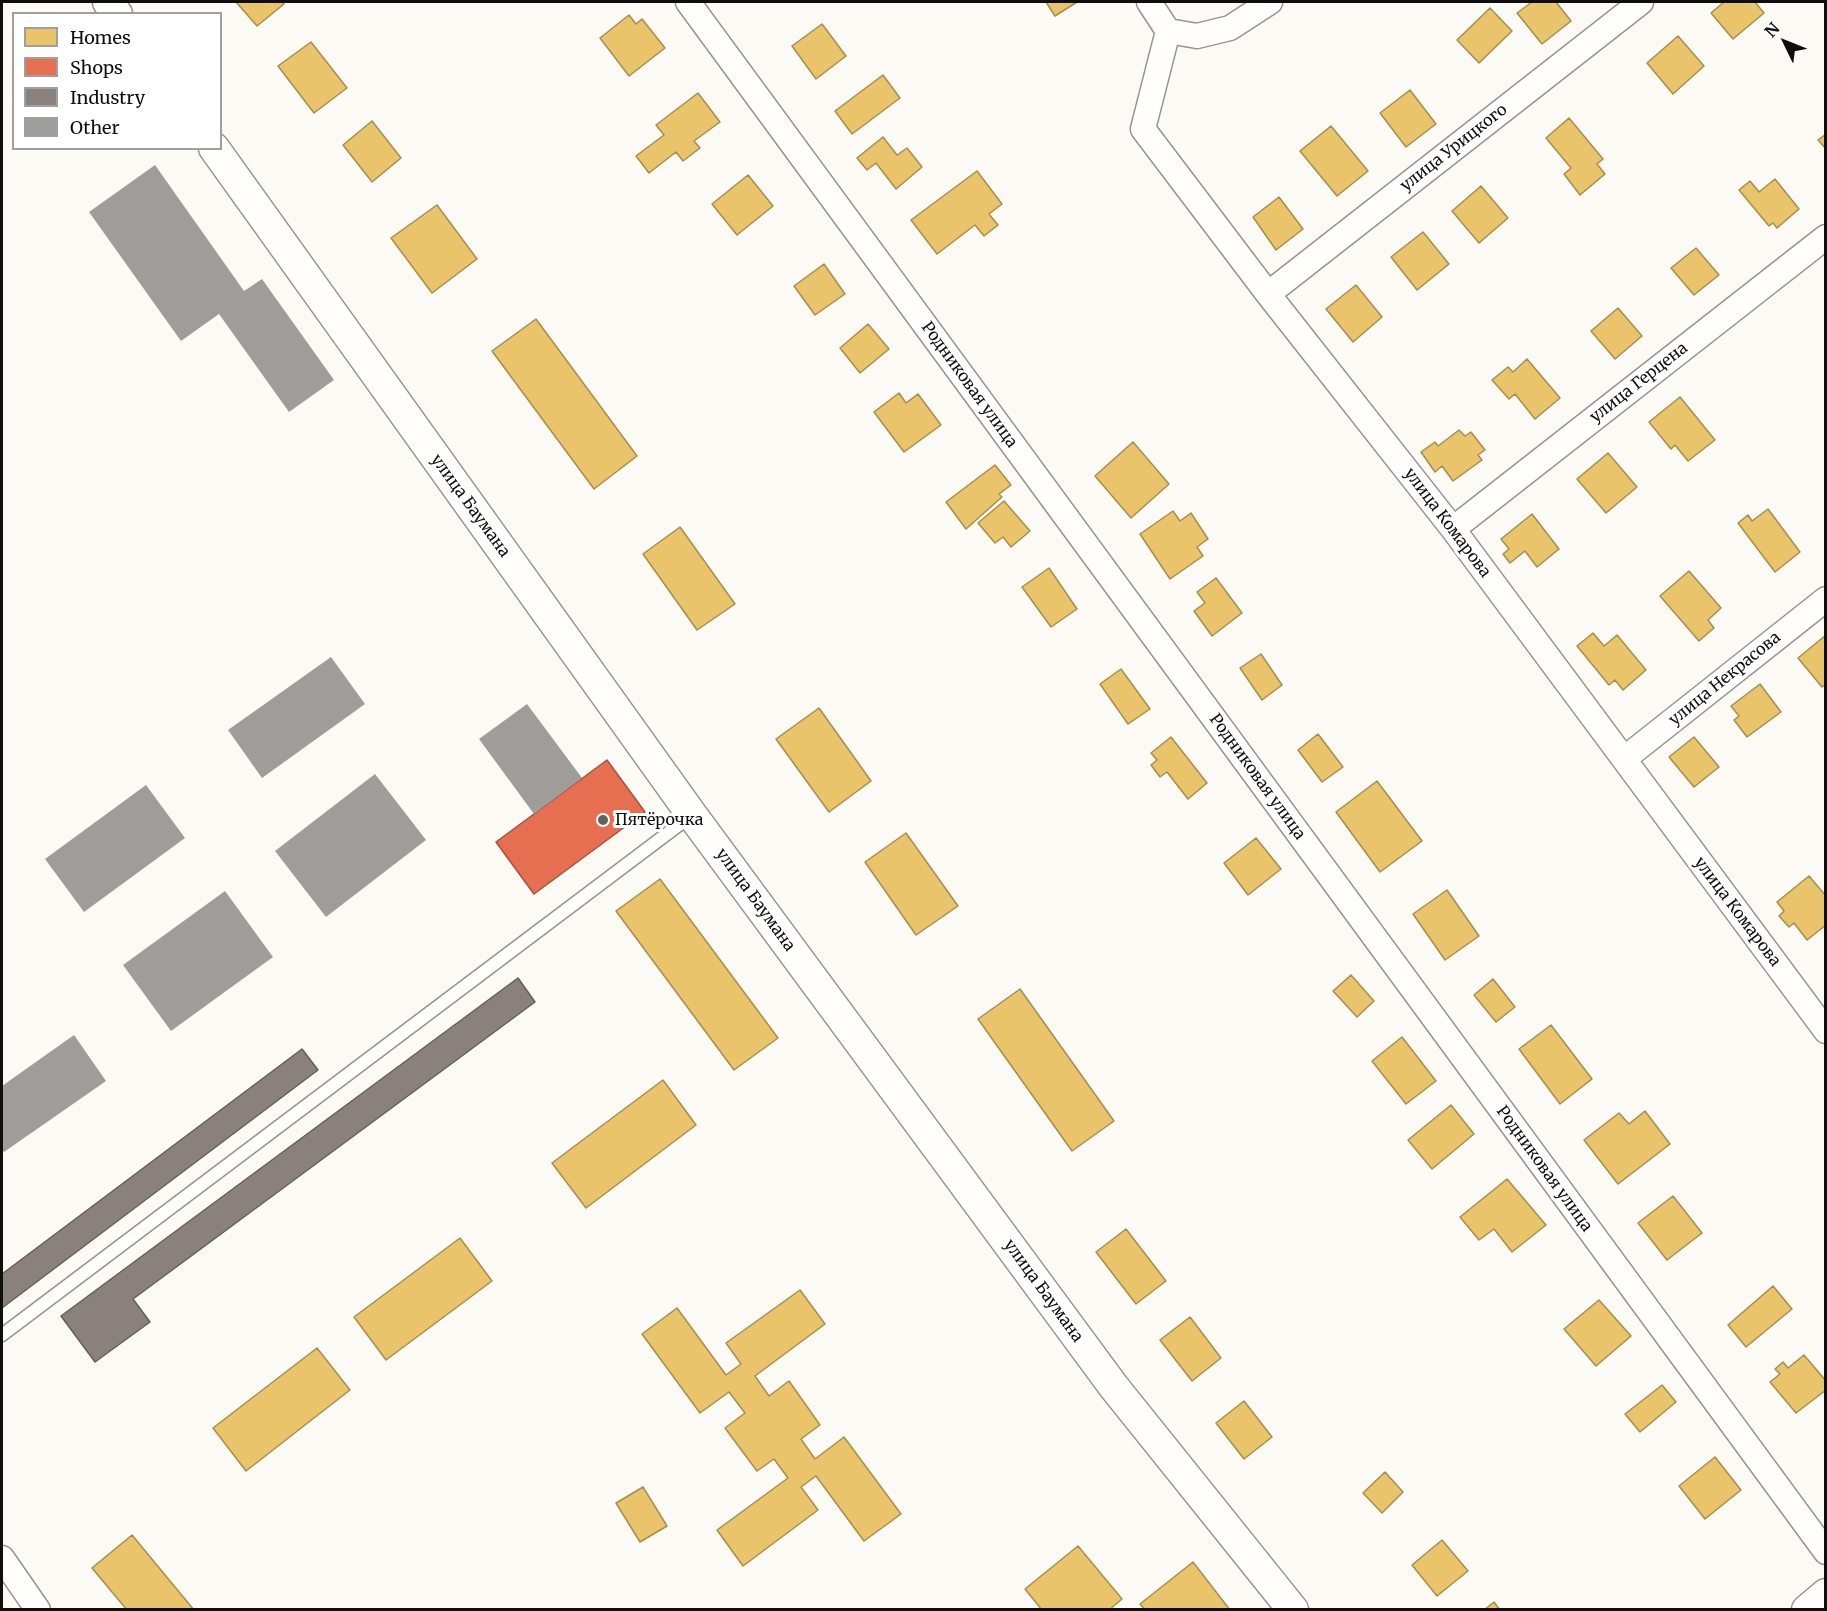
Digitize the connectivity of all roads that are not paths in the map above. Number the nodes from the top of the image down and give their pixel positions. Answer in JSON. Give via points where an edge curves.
{"nodes":[{"id":1,"x":688,"y":2,"type":"edge"},
{"id":2,"x":1149,"y":2,"type":"edge"},
{"id":3,"x":1270,"y":2,"type":"edge"},
{"id":4,"x":1641,"y":2,"type":"edge"},
{"id":5,"x":1168,"y":31,"type":"junction"},
{"id":6,"x":215,"y":150,"type":"edge"},
{"id":7,"x":1826,"y":237,"type":"edge"},
{"id":8,"x":1268,"y":294,"type":"junction"},
{"id":9,"x":1453,"y":529,"type":"junction"},
{"id":10,"x":1826,"y":599,"type":"edge"},
{"id":11,"x":1624,"y":759,"type":"junction"},
{"id":12,"x":692,"y":815,"type":"junction"},
{"id":13,"x":1826,"y":1031,"type":"edge"},
{"id":14,"x":2,"y":1335,"type":"edge"},
{"id":15,"x":1826,"y":1552,"type":"edge"},
{"id":16,"x":2,"y":1558,"type":"edge"},
{"id":17,"x":1826,"y":1594,"type":"edge"},
{"id":18,"x":38,"y":1610,"type":"edge"},
{"id":19,"x":1293,"y":1610,"type":"edge"},
{"id":20,"x":1807,"y":1610,"type":"edge"}],
"edges":[{"from":1,"to":15,"type":"street","name":"Родниковая улица"},
{"from":2,"to":5,"type":"street"},
{"from":3,"to":5,"type":"street","via":[[1230,28],[1197,36]]},
{"from":4,"to":8,"type":"street","name":"улица Урицкого"},
{"from":5,"to":8,"type":"street","name":"улица Комарова","via":[[1143,129]]},
{"from":6,"to":12,"type":"street","name":"улица Баумана"},
{"from":7,"to":9,"type":"street","name":"улица Герцена"},
{"from":8,"to":9,"type":"street","name":"улица Комарова"},
{"from":9,"to":11,"type":"street","name":"улица Комарова"},
{"from":10,"to":11,"type":"street","name":"улица Некрасова"},
{"from":11,"to":13,"type":"street","name":"улица Комарова"},
{"from":12,"to":14,"type":"lane"},
{"from":12,"to":19,"type":"street","name":"улица Баумана","via":[[1114,1387]]},
{"from":16,"to":18,"type":"street"},
{"from":17,"to":20,"type":"street"}]}
